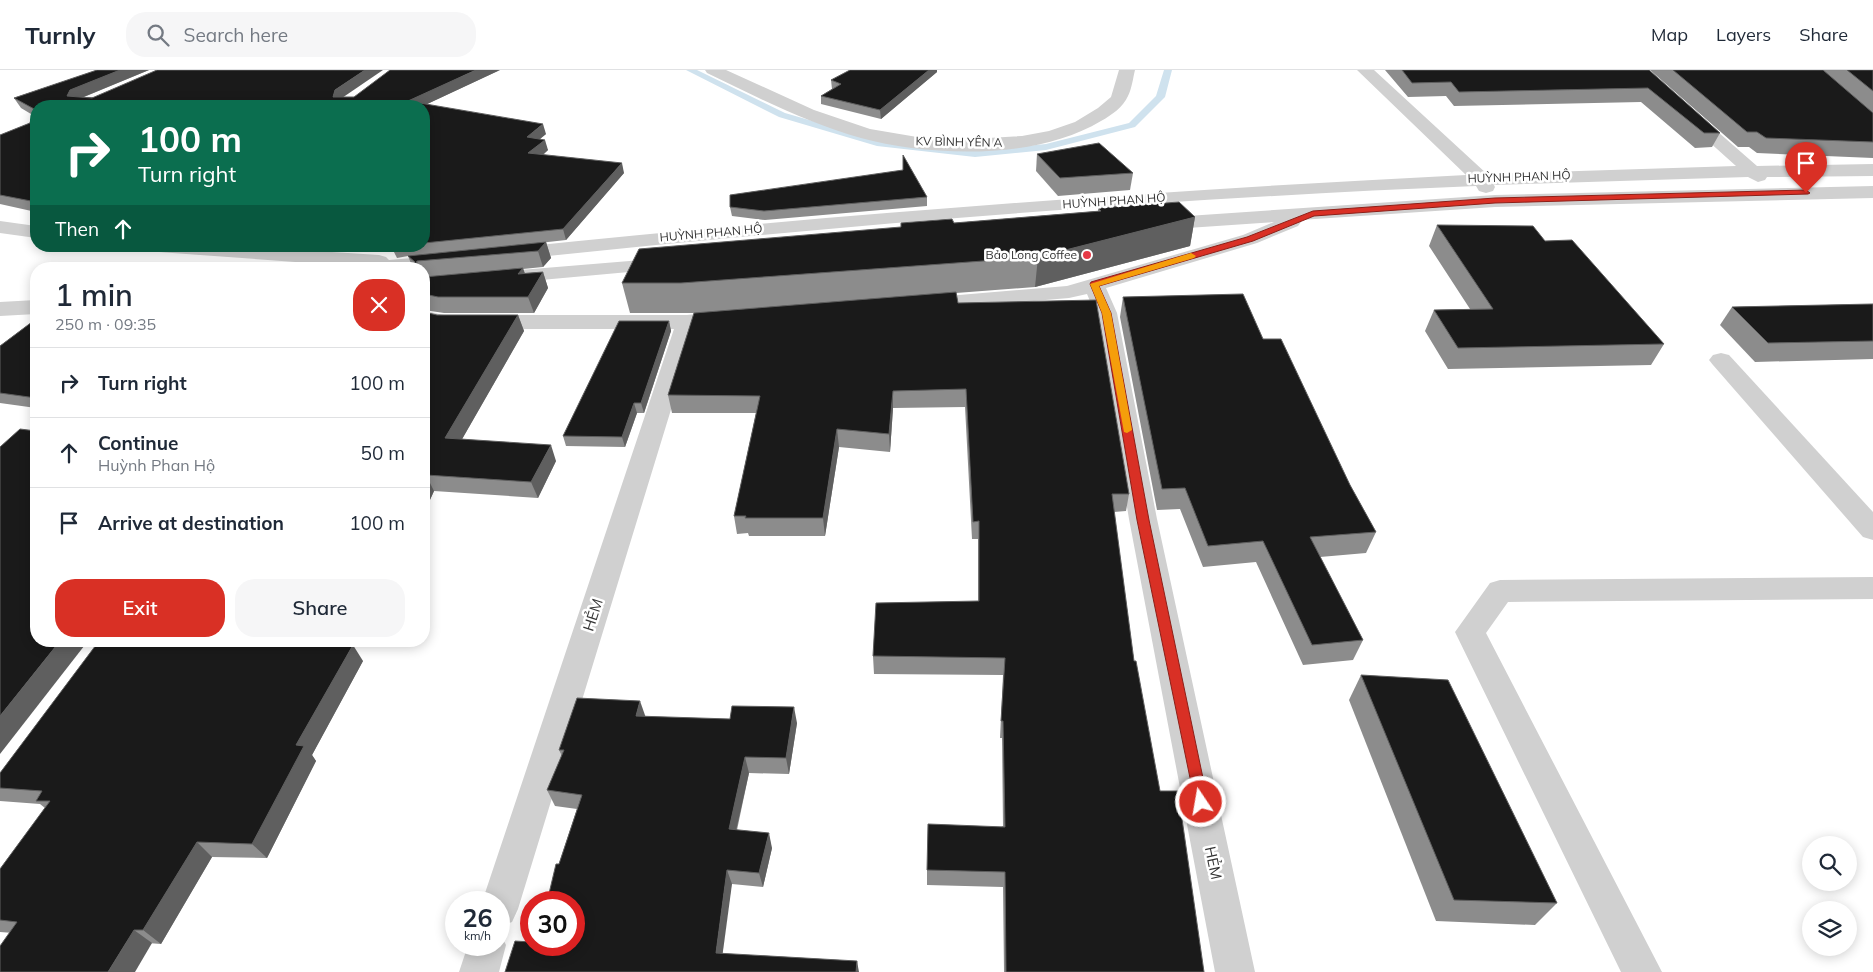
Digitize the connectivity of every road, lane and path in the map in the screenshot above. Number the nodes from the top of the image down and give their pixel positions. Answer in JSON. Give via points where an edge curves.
{"nodes":[{"id":1,"x":712,"y":70,"type":"edge"},
{"id":2,"x":1126,"y":70,"type":"edge"},
{"id":3,"x":1365,"y":70,"type":"edge"},
{"id":4,"x":1637,"y":70,"type":"edge"},
{"id":5,"x":1752,"y":170,"type":"junction"},
{"id":6,"x":1873,"y":170,"type":"edge"},
{"id":7,"x":1480,"y":178,"type":"junction"},
{"id":8,"x":1873,"y":192,"type":"edge"},
{"id":9,"x":1772,"y":193,"type":"junction"},
{"id":10,"x":1495,"y":201,"type":"junction"},
{"id":11,"x":1313,"y":214,"type":"junction"},
{"id":12,"x":1137,"y":226,"type":"edge"},
{"id":13,"x":0,"y":227,"type":"edge"},
{"id":14,"x":30,"y":231,"type":"edge"},
{"id":15,"x":232,"y":252,"type":"edge"},
{"id":16,"x":496,"y":256,"type":"edge"},
{"id":17,"x":467,"y":259,"type":"edge"},
{"id":18,"x":397,"y":262,"type":"edge"},
{"id":19,"x":685,"y":262,"type":"edge"},
{"id":20,"x":430,"y":264,"type":"edge"},
{"id":21,"x":491,"y":279,"type":"edge"},
{"id":22,"x":1094,"y":284,"type":"junction"},
{"id":23,"x":30,"y":289,"type":"edge"},
{"id":24,"x":0,"y":290,"type":"edge"},
{"id":25,"x":902,"y":305,"type":"edge"},
{"id":26,"x":30,"y":306,"type":"edge"},
{"id":27,"x":0,"y":309,"type":"edge"},
{"id":28,"x":746,"y":317,"type":"edge"},
{"id":29,"x":430,"y":319,"type":"edge"},
{"id":30,"x":687,"y":322,"type":"junction"},
{"id":31,"x":1721,"y":360,"type":"dead end"},
{"id":32,"x":1873,"y":530,"type":"edge"},
{"id":33,"x":1873,"y":588,"type":"edge"},
{"id":34,"x":505,"y":891,"type":"edge"},
{"id":35,"x":483,"y":956,"type":"edge"},
{"id":36,"x":478,"y":972,"type":"edge"},
{"id":37,"x":1236,"y":972,"type":"edge"},
{"id":38,"x":1642,"y":972,"type":"edge"}],
"edges":[{"from":1,"to":2,"type":"street","name":"KV BÌNH YÊN A","via":[[833,124],[877,136],[939,145],[1019,142],[1076,128],[1096,119],[1111,106],[1119,96]]},
{"from":3,"to":7,"type":"street"},
{"from":4,"to":5,"type":"street"},
{"from":5,"to":6,"type":"street","name":"HUỲNH PHAN HỘ"},
{"from":5,"to":7,"type":"street","name":"HUỲNH PHAN HỘ"},
{"from":5,"to":9,"type":"street"},
{"from":7,"to":10,"type":"street"},
{"from":7,"to":16,"type":"street","name":"HUỲNH PHAN HỘ","via":[[1263,190],[927,215],[688,235]]},
{"from":8,"to":9,"type":"street","name":"HUỲNH PHAN HỘ"},
{"from":9,"to":10,"type":"street","name":"HUỲNH PHAN HỘ"},
{"from":10,"to":11,"type":"street","name":"HUỲNH PHAN HỘ"},
{"from":11,"to":12,"type":"street","name":"HUỲNH PHAN HỘ"},
{"from":11,"to":22,"type":"street","via":[[1250,239]]},
{"from":13,"to":14,"type":"street"},
{"from":15,"to":18,"type":"street"},
{"from":17,"to":20,"type":"street"},
{"from":19,"to":21,"type":"street","name":"HUỲNH PHAN HỘ"},
{"from":22,"to":25,"type":"street","via":[[1068,292]]},
{"from":22,"to":37,"type":"street","name":"HẺM","via":[[1106,313],[1143,520]]},
{"from":23,"to":24,"type":"street"},
{"from":26,"to":27,"type":"street"},
{"from":28,"to":30,"type":"street"},
{"from":29,"to":30,"type":"street","via":[[444,322]]},
{"from":30,"to":34,"type":"street","name":"HẺM"},
{"from":31,"to":32,"type":"street"},
{"from":33,"to":38,"type":"street","via":[[1500,591],[1470,632]]},
{"from":35,"to":36,"type":"street"}]}
